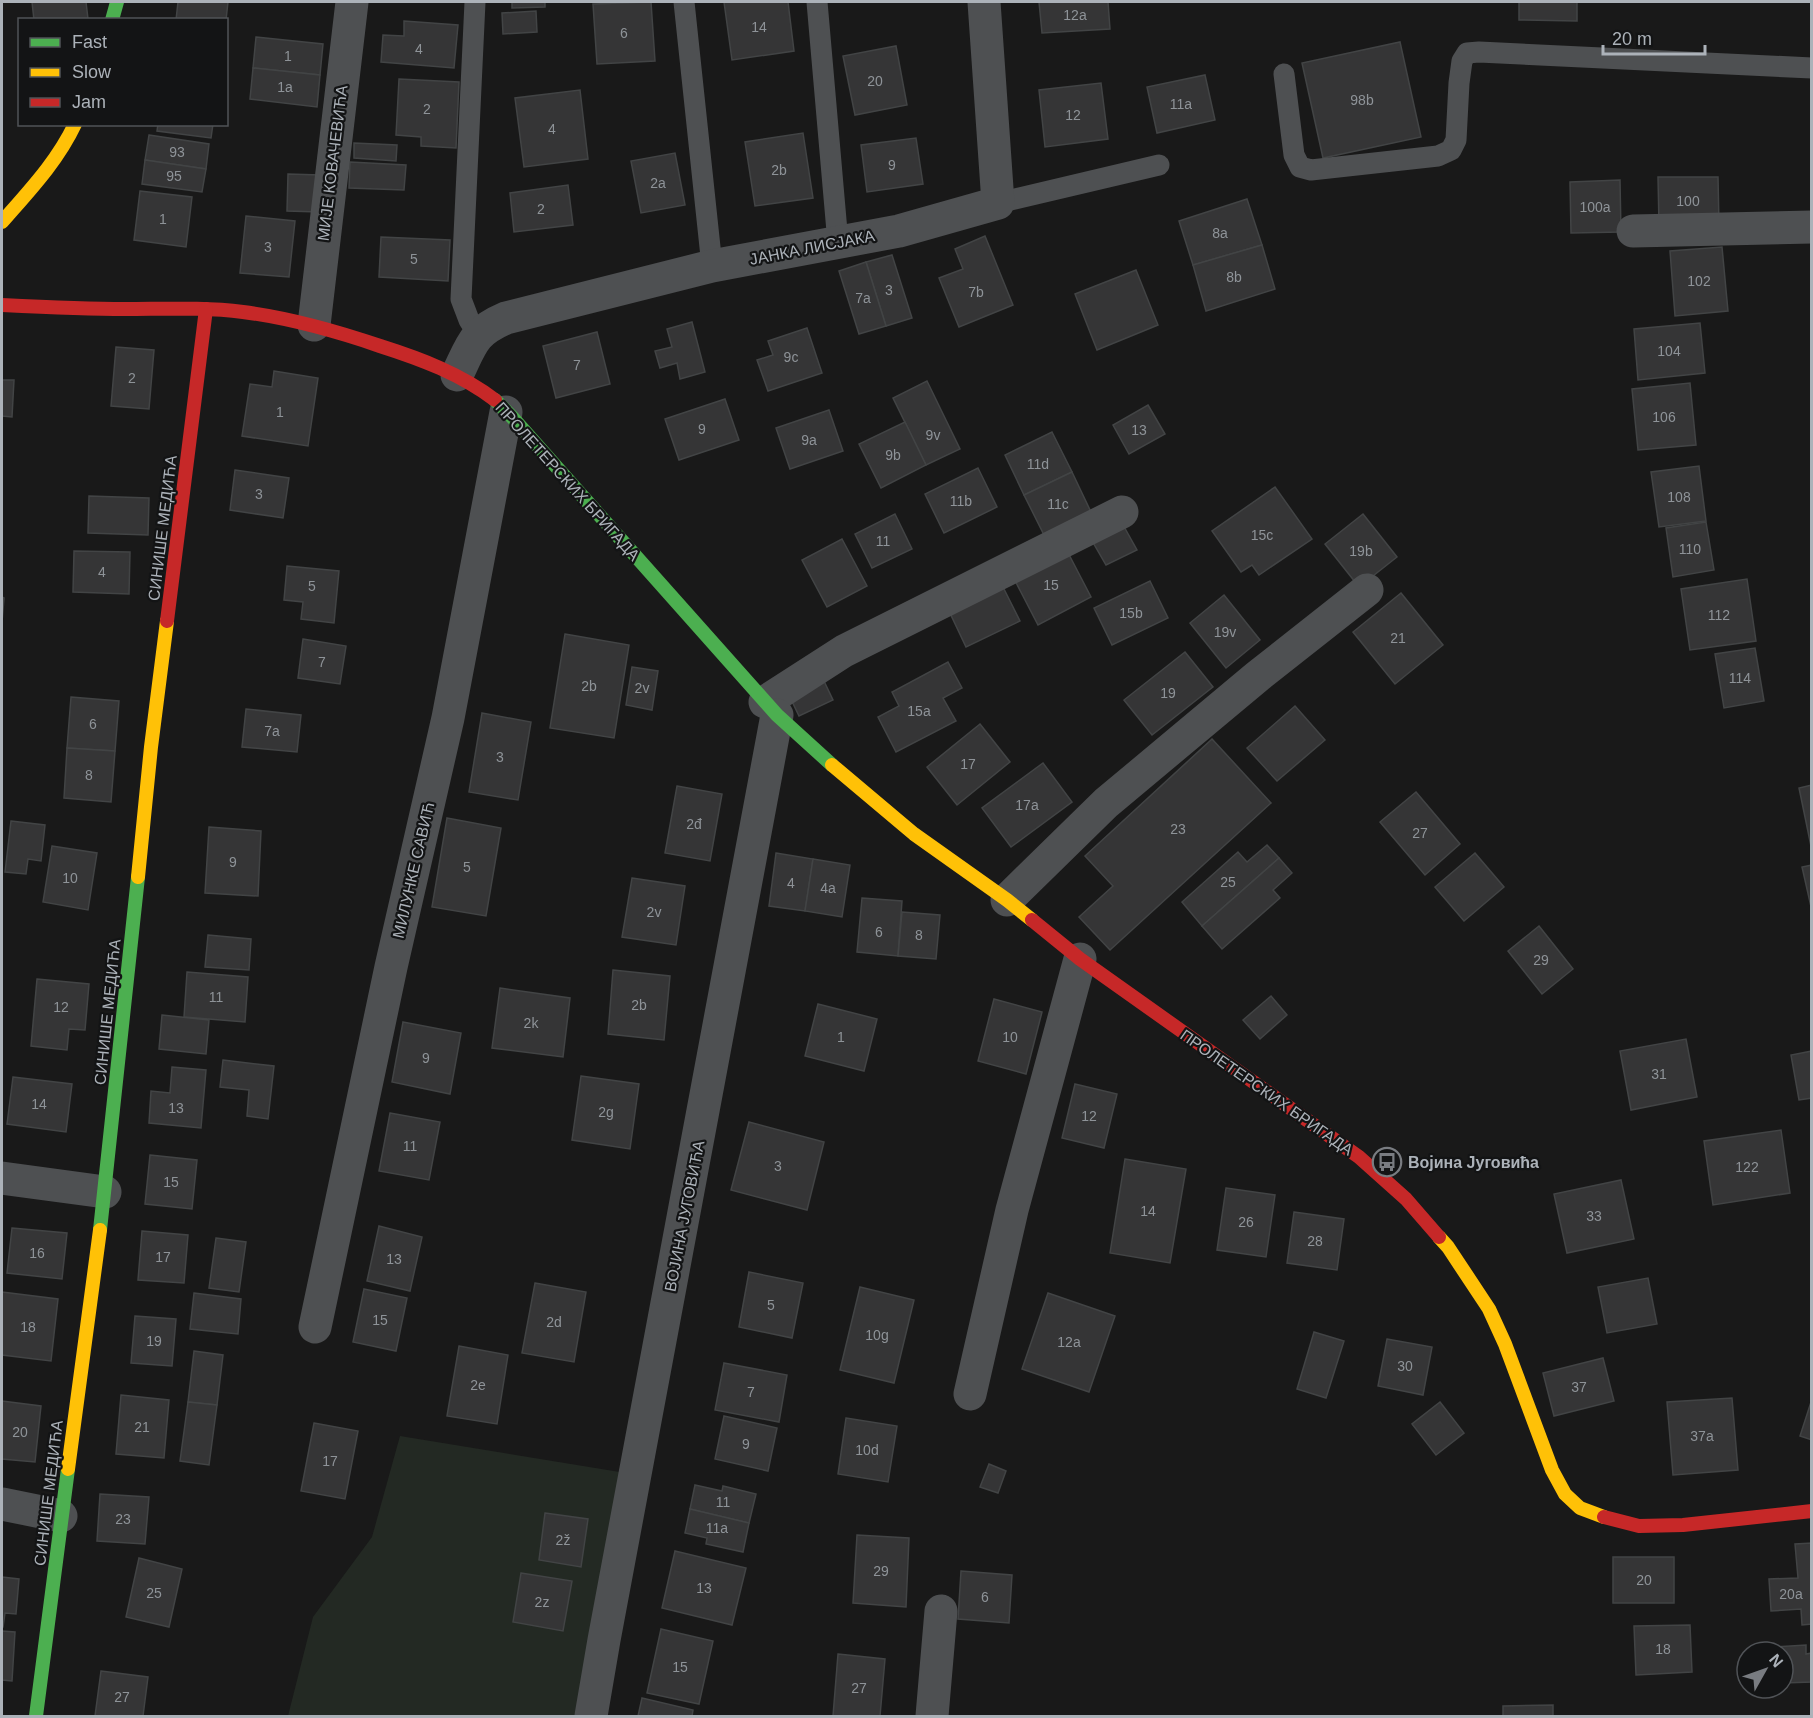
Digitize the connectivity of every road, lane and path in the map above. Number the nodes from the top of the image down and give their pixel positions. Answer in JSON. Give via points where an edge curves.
{"nodes":[{"id":1,"x":117,"y":2,"type":"edge"},
{"id":2,"x":352,"y":2,"type":"edge"},
{"id":3,"x":475,"y":2,"type":"edge"},
{"id":4,"x":684,"y":2,"type":"edge"},
{"id":5,"x":817,"y":2,"type":"edge"},
{"id":6,"x":984,"y":2,"type":"edge"},
{"id":7,"x":113,"y":18,"type":"edge"},
{"id":8,"x":1812,"y":68,"type":"edge"},
{"id":9,"x":1284,"y":74,"type":"dead end"},
{"id":10,"x":74,"y":126,"type":"edge"},
{"id":11,"x":1159,"y":165,"type":"dead end"},
{"id":12,"x":998,"y":203,"type":"junction"},
{"id":13,"x":2,"y":222,"type":"edge"},
{"id":14,"x":1812,"y":227,"type":"edge"},
{"id":15,"x":1633,"y":231,"type":"dead end"},
{"id":16,"x":838,"y":243,"type":"junction"},
{"id":17,"x":712,"y":266,"type":"junction"},
{"id":18,"x":2,"y":305,"type":"edge"},
{"id":19,"x":206,"y":309,"type":"junction"},
{"id":20,"x":314,"y":325,"type":"junction"},
{"id":21,"x":478,"y":334,"type":"junction"},
{"id":22,"x":457,"y":375,"type":"junction"},
{"id":23,"x":506,"y":412,"type":"junction"},
{"id":24,"x":1122,"y":512,"type":"dead end"},
{"id":25,"x":1367,"y":590,"type":"dead end"},
{"id":26,"x":771,"y":708,"type":"junction"},
{"id":27,"x":1007,"y":900,"type":"junction"},
{"id":28,"x":1080,"y":959,"type":"junction"},
{"id":29,"x":2,"y":1178,"type":"edge"},
{"id":30,"x":105,"y":1192,"type":"junction"},
{"id":31,"x":315,"y":1327,"type":"dead end"},
{"id":32,"x":970,"y":1394,"type":"dead end"},
{"id":33,"x":2,"y":1504,"type":"edge"},
{"id":34,"x":1812,"y":1511,"type":"edge"},
{"id":35,"x":61,"y":1516,"type":"junction"},
{"id":36,"x":941,"y":1611,"type":"dead end"},
{"id":37,"x":36,"y":1716,"type":"edge"},
{"id":38,"x":591,"y":1716,"type":"edge"},
{"id":39,"x":932,"y":1716,"type":"edge"}],
"edges":[{"from":1,"to":7,"type":"street"},
{"from":2,"to":20,"type":"street","name":"МИЈЕ КОВАЧЕВИЋА"},
{"from":3,"to":21,"type":"lane","via":[[461,299]]},
{"from":4,"to":17,"type":"lane"},
{"from":5,"to":16,"type":"lane"},
{"from":6,"to":12,"type":"street"},
{"from":8,"to":9,"type":"lane","via":[[1467,53],[1462,61],[1456,140],[1451,150],[1438,156],[1311,170],[1300,167],[1294,155]]},
{"from":10,"to":13,"type":"street","via":[[41,177]]},
{"from":11,"to":12,"type":"lane"},
{"from":12,"to":16,"type":"street","name":"ЈАНКА ЛИСЈАКА","via":[[899,231]]},
{"from":14,"to":15,"type":"street"},
{"from":16,"to":17,"type":"street","name":"ЈАНКА ЛИСЈАКА"},
{"from":17,"to":21,"type":"street","name":"ЈАНКА ЛИСЈАКА","via":[[506,318]]},
{"from":18,"to":19,"type":"street","name":"ПРОЛЕТЕРСКИХ БРИГАДА"},
{"from":19,"to":20,"type":"street","name":"ПРОЛЕТЕРСКИХ БРИГАДА"},
{"from":19,"to":30,"type":"street","name":"СИНИШЕ МЕДИЋА","via":[[151,747]]},
{"from":20,"to":22,"type":"street","name":"ПРОЛЕТЕРСКИХ БРИГАДА","via":[[417,357]]},
{"from":21,"to":22,"type":"street"},
{"from":22,"to":23,"type":"street","name":"ПРОЛЕТЕРСКИХ БРИГАДА"},
{"from":23,"to":26,"type":"street","name":"ПРОЛЕТЕРСКИХ БРИГАДА"},
{"from":23,"to":31,"type":"street","name":"МИЛУНКЕ САВИЋ","via":[[448,718]]},
{"from":24,"to":26,"type":"street","via":[[844,651]]},
{"from":25,"to":27,"type":"street","via":[[1106,802]]},
{"from":26,"to":27,"type":"street","name":"ПРОЛЕТЕРСКИХ БРИГАДА","via":[[851,783]]},
{"from":26,"to":38,"type":"street","name":"ВОЈИНА ЈУГОВИЋА"},
{"from":27,"to":28,"type":"street","name":"ПРОЛЕТЕРСКИХ БРИГАДА"},
{"from":28,"to":32,"type":"street","via":[[1012,1210]]},
{"from":28,"to":34,"type":"street","name":"ПРОЛЕТЕРСКИХ БРИГАДА","via":[[1359,1157],[1412,1205],[1448,1247],[1489,1309],[1552,1470],[1565,1494],[1580,1508],[1639,1526]]},
{"from":29,"to":30,"type":"street"},
{"from":30,"to":35,"type":"street","name":"СИНИШЕ МЕДИЋА"},
{"from":33,"to":35,"type":"street"},
{"from":35,"to":37,"type":"street","name":"СИНИШЕ МЕДИЋА"},
{"from":36,"to":39,"type":"street"}]}
